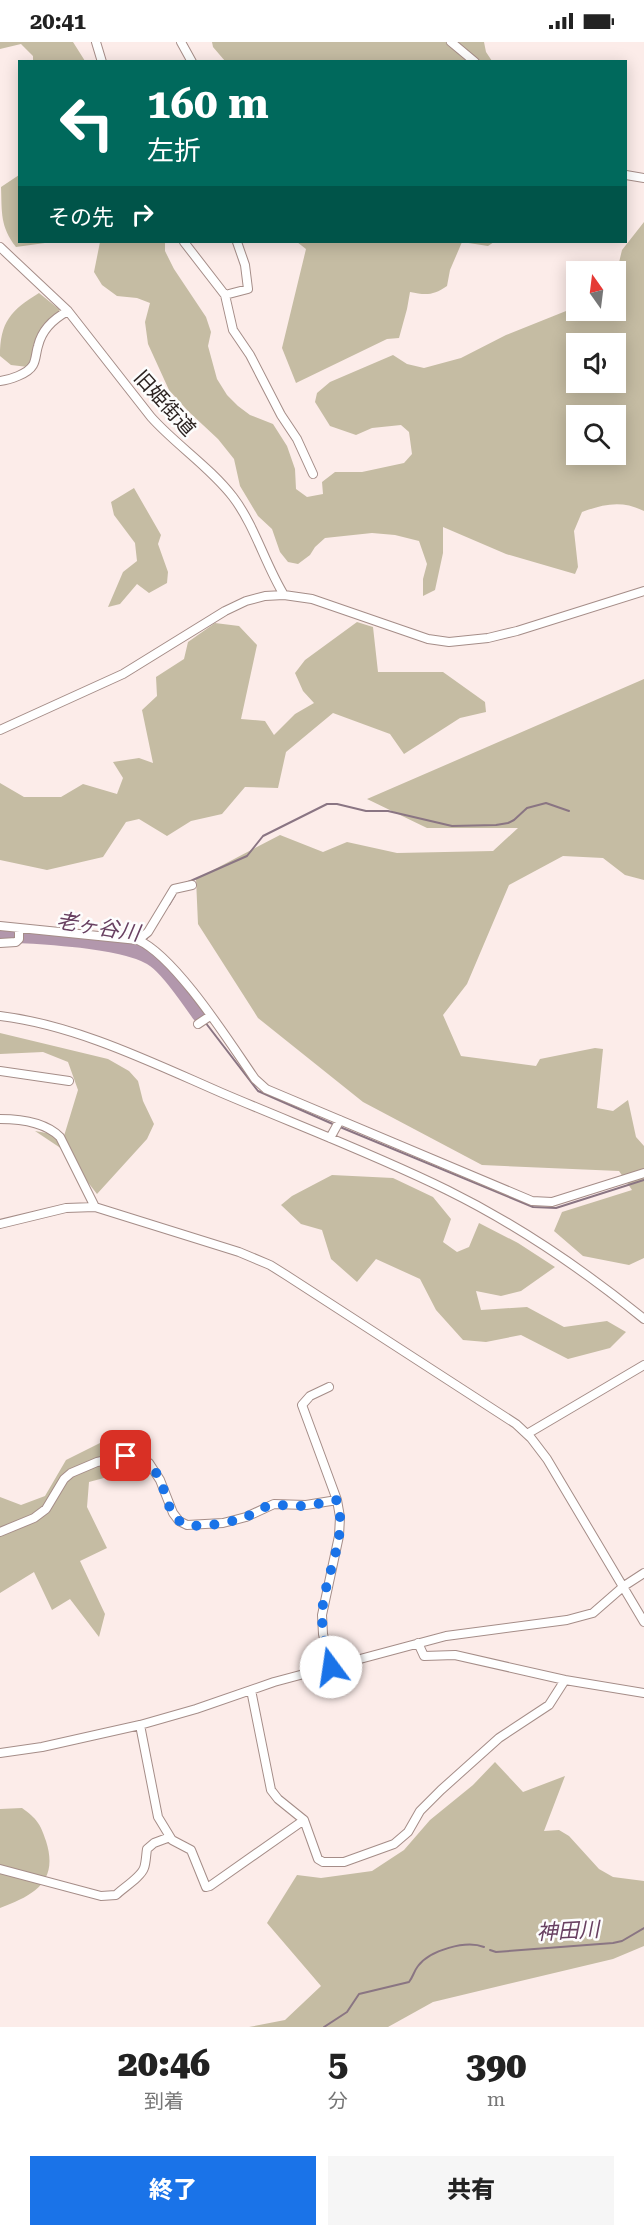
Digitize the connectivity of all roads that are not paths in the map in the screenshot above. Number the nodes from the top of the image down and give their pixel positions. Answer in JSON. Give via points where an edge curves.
{"nodes":[{"id":1,"x":96,"y":42,"type":"edge"},
{"id":2,"x":181,"y":42,"type":"edge"},
{"id":3,"x":451,"y":42,"type":"edge"},
{"id":4,"x":101,"y":60,"type":"edge"},
{"id":5,"x":191,"y":60,"type":"edge"},
{"id":6,"x":473,"y":60,"type":"edge"},
{"id":7,"x":627,"y":175,"type":"edge"},
{"id":8,"x":644,"y":178,"type":"edge"},
{"id":9,"x":185,"y":243,"type":"edge"},
{"id":10,"x":237,"y":243,"type":"edge"},
{"id":11,"x":0,"y":247,"type":"edge"},
{"id":12,"x":225,"y":295,"type":"junction"},
{"id":13,"x":68,"y":312,"type":"junction"},
{"id":14,"x":0,"y":381,"type":"edge"},
{"id":15,"x":313,"y":474,"type":"dead end"},
{"id":16,"x":644,"y":591,"type":"edge"},
{"id":17,"x":284,"y":595,"type":"junction"},
{"id":18,"x":0,"y":730,"type":"edge"},
{"id":19,"x":192,"y":885,"type":"dead end"},
{"id":20,"x":0,"y":926,"type":"edge"},
{"id":21,"x":19,"y":929,"type":"junction"},
{"id":22,"x":142,"y":941,"type":"junction"},
{"id":23,"x":0,"y":943,"type":"edge"},
{"id":24,"x":0,"y":1016,"type":"edge"},
{"id":25,"x":210,"y":1016,"type":"junction"},
{"id":26,"x":198,"y":1024,"type":"dead end"},
{"id":27,"x":0,"y":1071,"type":"edge"},
{"id":28,"x":69,"y":1081,"type":"dead end"},
{"id":29,"x":0,"y":1119,"type":"edge"},
{"id":30,"x":339,"y":1121,"type":"junction"},
{"id":31,"x":332,"y":1135,"type":"junction"},
{"id":32,"x":644,"y":1173,"type":"edge"},
{"id":33,"x":95,"y":1207,"type":"junction"},
{"id":34,"x":0,"y":1224,"type":"edge"},
{"id":35,"x":644,"y":1319,"type":"edge"},
{"id":36,"x":644,"y":1365,"type":"edge"},
{"id":37,"x":328,"y":1388,"type":"dead end"},
{"id":38,"x":527,"y":1434,"type":"junction"},
{"id":39,"x":337,"y":1500,"type":"junction"},
{"id":40,"x":0,"y":1532,"type":"edge"},
{"id":41,"x":644,"y":1573,"type":"edge"},
{"id":42,"x":624,"y":1586,"type":"junction"},
{"id":43,"x":644,"y":1622,"type":"edge"},
{"id":44,"x":418,"y":1644,"type":"junction"},
{"id":45,"x":331,"y":1667,"type":"junction"},
{"id":46,"x":565,"y":1680,"type":"junction"},
{"id":47,"x":251,"y":1690,"type":"junction"},
{"id":48,"x":644,"y":1693,"type":"edge"},
{"id":49,"x":140,"y":1725,"type":"junction"},
{"id":50,"x":0,"y":1753,"type":"edge"},
{"id":51,"x":304,"y":1820,"type":"junction"},
{"id":52,"x":170,"y":1837,"type":"junction"},
{"id":53,"x":0,"y":1869,"type":"edge"}],
"edges":[{"from":1,"to":4,"type":"street"},
{"from":2,"to":5,"type":"street"},
{"from":3,"to":6,"type":"street"},
{"from":7,"to":8,"type":"street"},
{"from":9,"to":12,"type":"street"},
{"from":10,"to":12,"type":"street","via":[[248,289]]},
{"from":11,"to":13,"type":"street","name":"旧姫街道"},
{"from":12,"to":15,"type":"street","via":[[233,330],[297,439]]},
{"from":13,"to":14,"type":"street","via":[[55,318],[43,333],[27,372]]},
{"from":13,"to":17,"type":"street","name":"旧姫街道","via":[[151,417],[234,498]]},
{"from":16,"to":17,"type":"street","via":[[488,639],[449,642],[409,633],[312,599]]},
{"from":17,"to":18,"type":"street","via":[[246,601],[123,674]]},
{"from":19,"to":22,"type":"street","via":[[174,889]]},
{"from":20,"to":21,"type":"street"},
{"from":21,"to":22,"type":"street"},
{"from":21,"to":23,"type":"street","via":[[16,942]]},
{"from":22,"to":25,"type":"street","via":[[174,968]]},
{"from":24,"to":31,"type":"street","via":[[67,1031]]},
{"from":25,"to":26,"type":"street"},
{"from":25,"to":30,"type":"street","via":[[266,1089]]},
{"from":27,"to":28,"type":"street"},
{"from":29,"to":33,"type":"street","via":[[31,1123],[56,1133]]},
{"from":30,"to":31,"type":"street"},
{"from":30,"to":32,"type":"street","via":[[532,1201],[552,1202]]},
{"from":31,"to":35,"type":"street","via":[[489,1212]]},
{"from":33,"to":34,"type":"street","via":[[66,1208]]},
{"from":33,"to":38,"type":"street","via":[[270,1265]]},
{"from":36,"to":38,"type":"street"},
{"from":37,"to":39,"type":"street","via":[[310,1396],[302,1405]]},
{"from":38,"to":42,"type":"street","via":[[547,1459]]},
{"from":39,"to":40,"type":"street","via":[[299,1506],[274,1504],[223,1523],[187,1525],[173,1513],[149,1463],[126,1456],[70,1473],[46,1509]]},
{"from":39,"to":45,"type":"street","via":[[339,1536],[322,1615]]},
{"from":41,"to":42,"type":"street"},
{"from":42,"to":43,"type":"street"},
{"from":42,"to":44,"type":"street","via":[[592,1612],[575,1617],[446,1636]]},
{"from":44,"to":45,"type":"street"},
{"from":44,"to":46,"type":"street","via":[[424,1656],[455,1655]]},
{"from":45,"to":47,"type":"street"},
{"from":46,"to":48,"type":"street"},
{"from":46,"to":51,"type":"street","via":[[549,1705],[500,1737],[420,1811],[408,1832],[394,1844],[344,1862],[323,1862]]},
{"from":47,"to":49,"type":"street"},
{"from":47,"to":51,"type":"street","via":[[269,1785]]},
{"from":49,"to":50,"type":"street"},
{"from":49,"to":52,"type":"street","via":[[158,1816]]},
{"from":51,"to":52,"type":"street","via":[[206,1887],[191,1850]]},
{"from":52,"to":53,"type":"street","via":[[147,1849],[139,1876],[116,1895],[100,1896]]}]}
